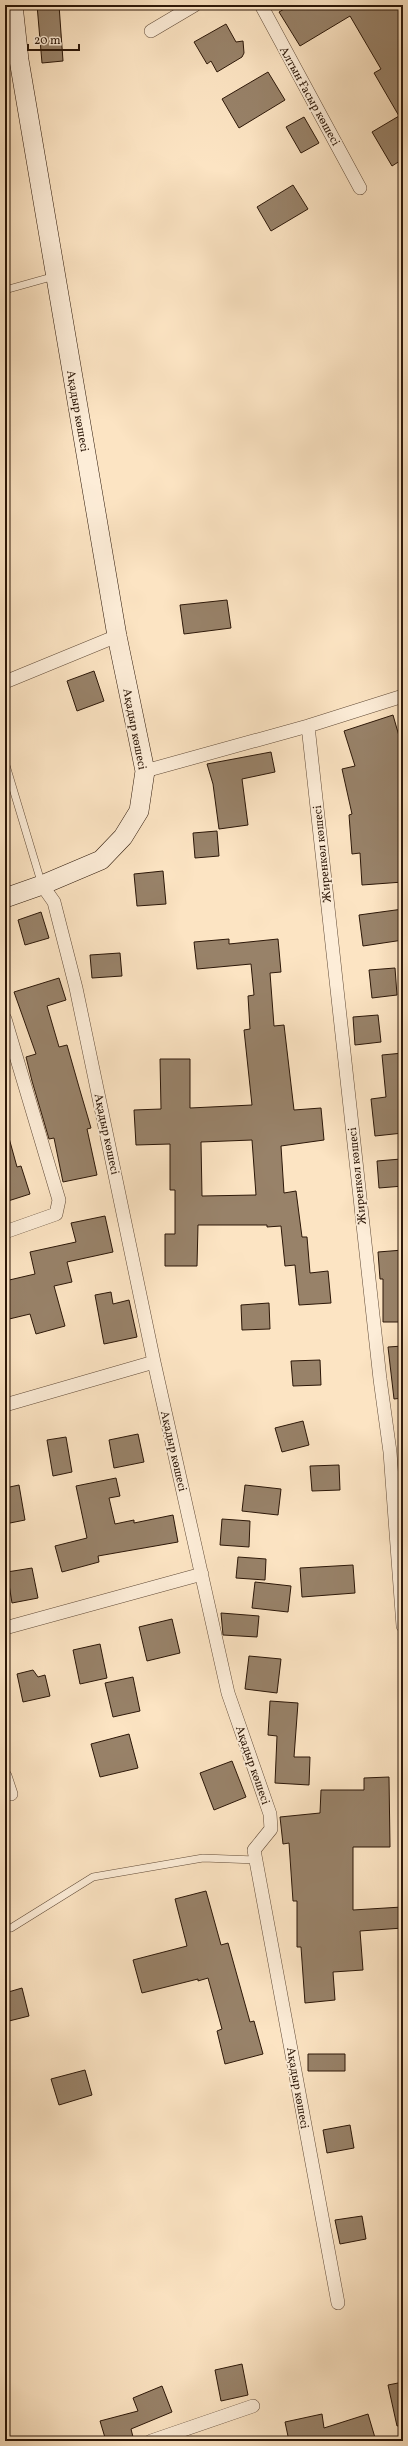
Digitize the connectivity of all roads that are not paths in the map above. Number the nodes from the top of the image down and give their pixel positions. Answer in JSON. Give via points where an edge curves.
{"nodes":[{"id":1,"x":13,"y":5,"type":"edge"},
{"id":2,"x":195,"y":5,"type":"edge"},
{"id":3,"x":261,"y":5,"type":"edge"},
{"id":4,"x":151,"y":31,"type":"dead end"},
{"id":5,"x":360,"y":188,"type":"dead end"},
{"id":6,"x":55,"y":276,"type":"junction"},
{"id":7,"x":5,"y":290,"type":"edge"},
{"id":8,"x":117,"y":636,"type":"junction"},
{"id":9,"x":5,"y":682,"type":"edge"},
{"id":10,"x":403,"y":696,"type":"edge"},
{"id":11,"x":308,"y":726,"type":"junction"},
{"id":12,"x":5,"y":762,"type":"edge"},
{"id":13,"x":145,"y":771,"type":"junction"},
{"id":14,"x":42,"y":886,"type":"junction"},
{"id":15,"x":5,"y":898,"type":"edge"},
{"id":16,"x":5,"y":1019,"type":"edge"},
{"id":17,"x":5,"y":1232,"type":"edge"},
{"id":18,"x":154,"y":1362,"type":"junction"},
{"id":19,"x":5,"y":1405,"type":"edge"},
{"id":20,"x":399,"y":1523,"type":"edge"},
{"id":21,"x":202,"y":1574,"type":"junction"},
{"id":22,"x":403,"y":1626,"type":"edge"},
{"id":23,"x":5,"y":1628,"type":"edge"},
{"id":24,"x":5,"y":1776,"type":"edge"},
{"id":25,"x":11,"y":1794,"type":"dead end"},
{"id":26,"x":256,"y":1860,"type":"junction"},
{"id":27,"x":10,"y":1928,"type":"dead end"},
{"id":28,"x":338,"y":2303,"type":"dead end"},
{"id":29,"x":253,"y":2406,"type":"dead end"},
{"id":30,"x":151,"y":2441,"type":"edge"}],
"edges":[{"from":1,"to":6,"type":"street","name":"Ақадыр көшесі","via":[[19,60]]},
{"from":2,"to":4,"type":"street"},
{"from":3,"to":5,"type":"street","name":"Алтын Ғасыр көшесі"},
{"from":6,"to":7,"type":"lane"},
{"from":6,"to":8,"type":"street","name":"Ақадыр көшесі"},
{"from":8,"to":9,"type":"street"},
{"from":8,"to":13,"type":"street","name":"Ақадыр көшесі"},
{"from":10,"to":11,"type":"street"},
{"from":11,"to":13,"type":"street"},
{"from":11,"to":20,"type":"street","name":"Жиренкөл көшесі","via":[[378,1363]]},
{"from":12,"to":14,"type":"lane"},
{"from":13,"to":14,"type":"street","name":"Ақадыр көшесі","via":[[139,811],[123,837],[101,860]]},
{"from":14,"to":15,"type":"street"},
{"from":14,"to":18,"type":"street","name":"Ақадыр көшесі","via":[[54,902],[76,988]]},
{"from":16,"to":17,"type":"street","via":[[58,1200],[56,1214]]},
{"from":18,"to":19,"type":"street"},
{"from":18,"to":21,"type":"street","name":"Ақадыр көшесі"},
{"from":20,"to":22,"type":"street","name":"Жиренкөл көшесі"},
{"from":21,"to":23,"type":"street"},
{"from":21,"to":26,"type":"street","name":"Ақадыр көшесі","via":[[228,1694],[270,1814],[271,1829],[254,1850]]},
{"from":24,"to":25,"type":"street"},
{"from":26,"to":27,"type":"lane","via":[[203,1858],[93,1877]]},
{"from":26,"to":28,"type":"street","name":"Ақадыр көшесі"},
{"from":29,"to":30,"type":"street"}]}
